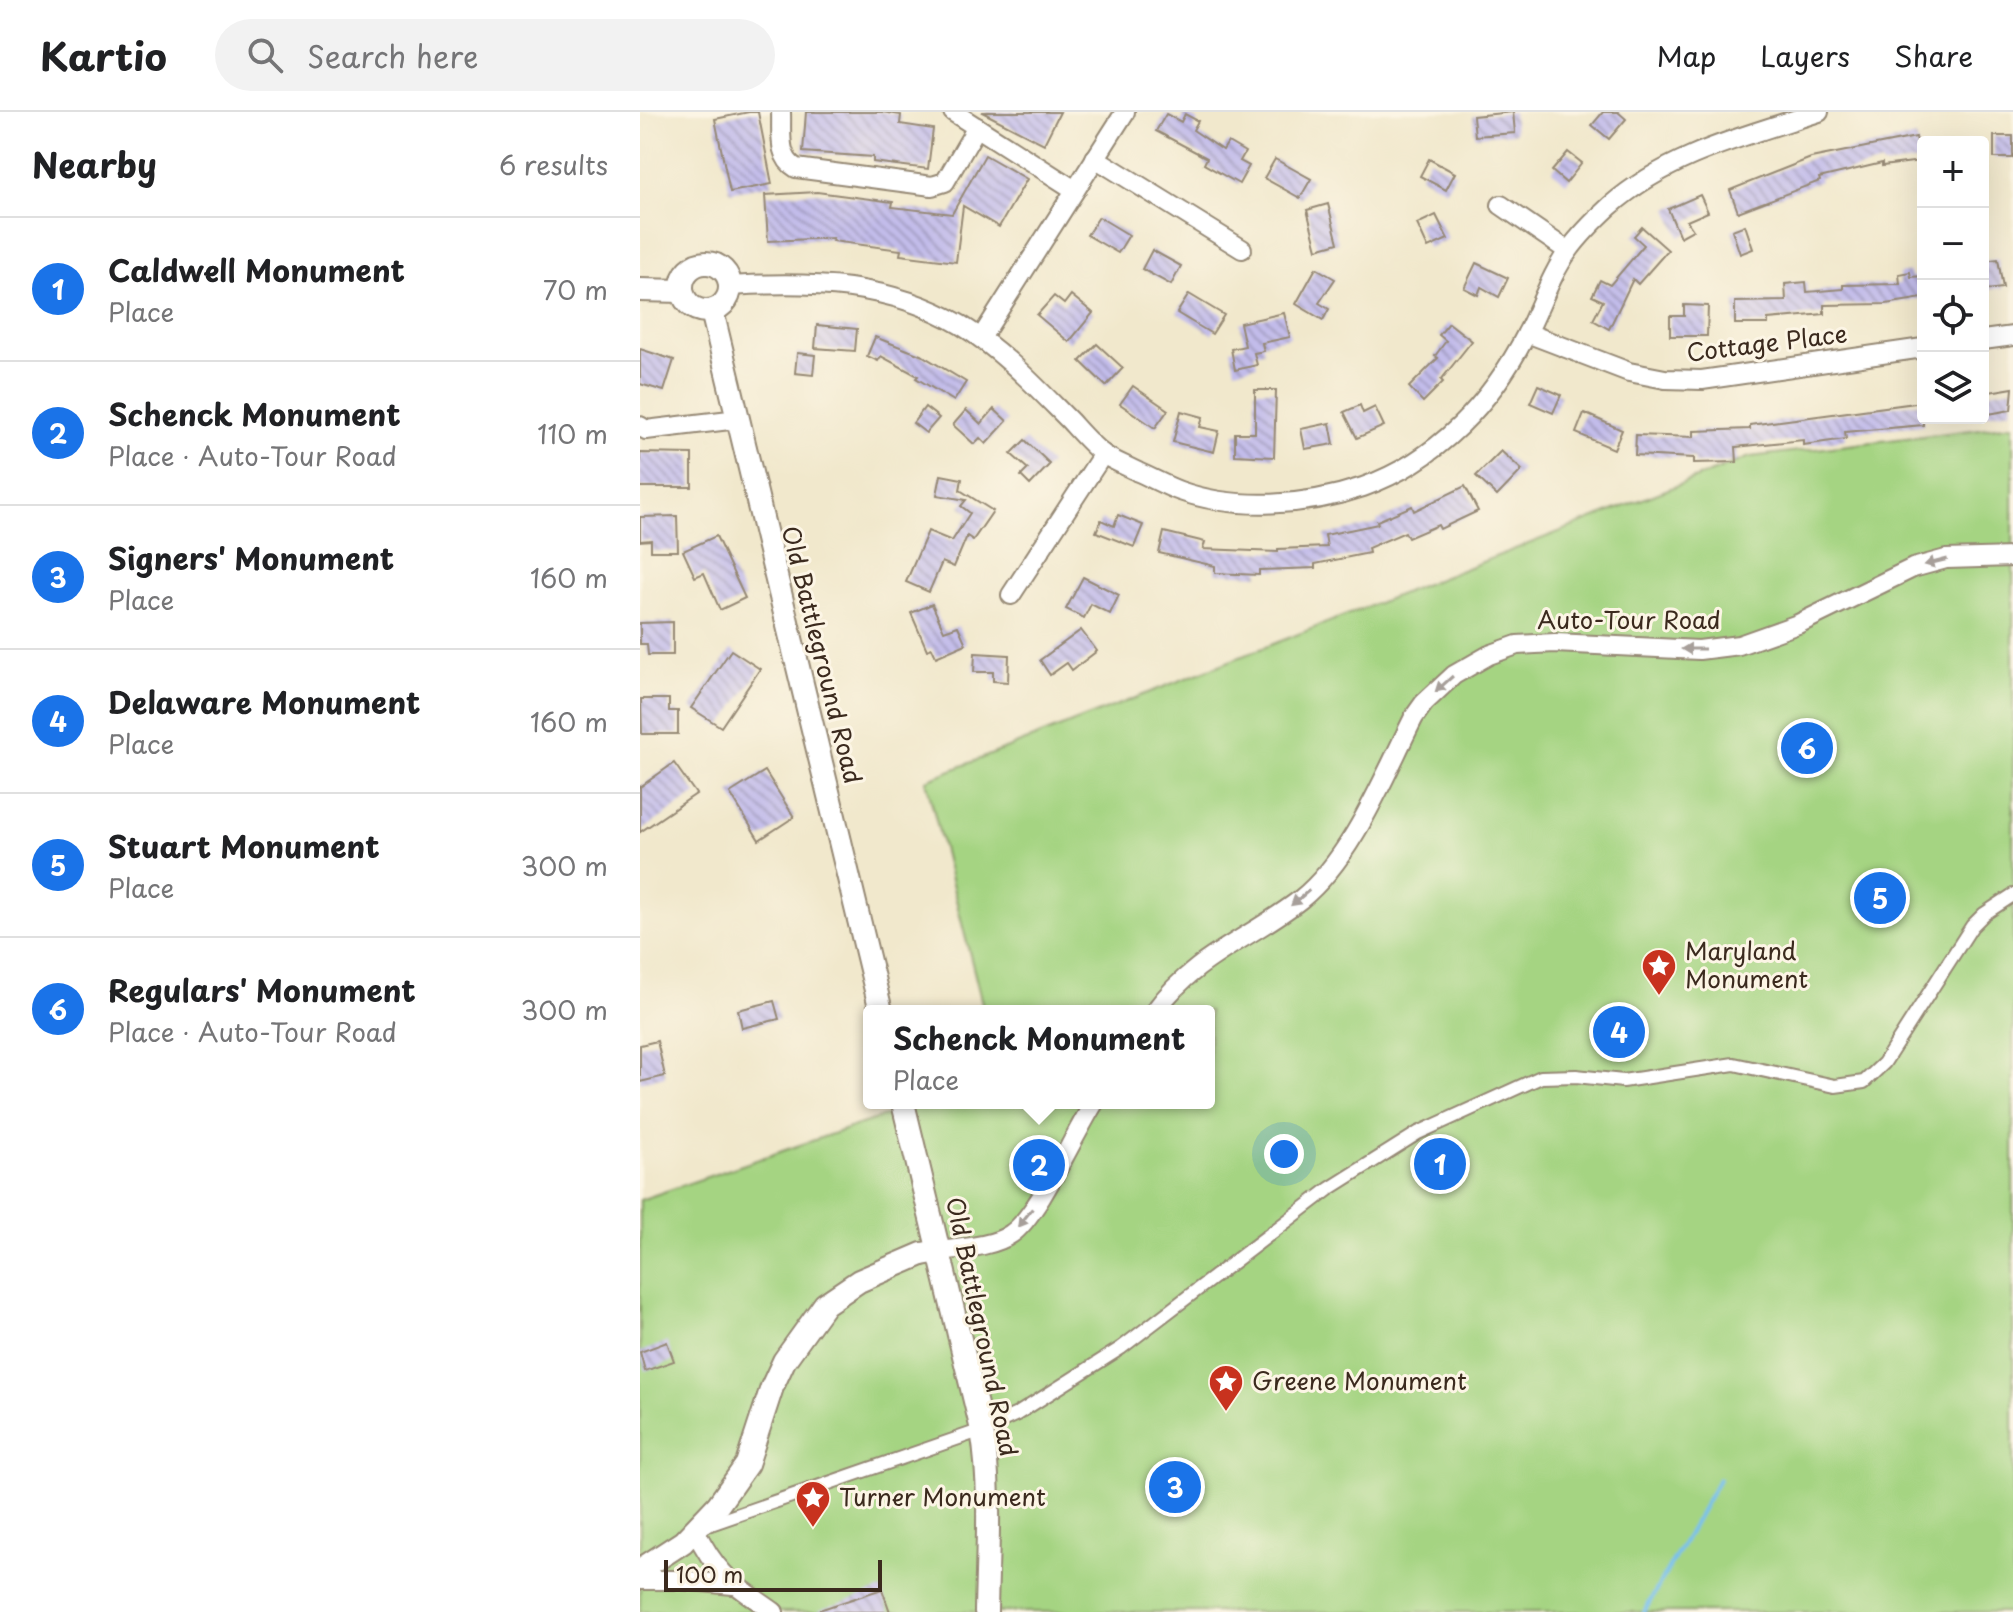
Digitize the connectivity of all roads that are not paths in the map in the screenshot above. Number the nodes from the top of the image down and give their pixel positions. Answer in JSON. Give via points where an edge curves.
{"nodes":[{"id":1,"x":781,"y":112,"type":"edge"},
{"id":2,"x":953,"y":112,"type":"edge"},
{"id":3,"x":1125,"y":112,"type":"edge"},
{"id":4,"x":1819,"y":112,"type":"edge"},
{"id":5,"x":977,"y":127,"type":"junction"},
{"id":6,"x":1095,"y":158,"type":"junction"},
{"id":7,"x":1075,"y":190,"type":"junction"},
{"id":8,"x":1501,"y":205,"type":"dead end"},
{"id":9,"x":1242,"y":249,"type":"dead end"},
{"id":10,"x":1568,"y":251,"type":"junction"},
{"id":11,"x":730,"y":286,"type":"junction"},
{"id":12,"x":640,"y":290,"type":"edge"},
{"id":13,"x":682,"y":291,"type":"junction"},
{"id":14,"x":712,"y":311,"type":"junction"},
{"id":15,"x":1527,"y":333,"type":"junction"},
{"id":16,"x":2013,"y":336,"type":"edge"},
{"id":17,"x":981,"y":338,"type":"junction"},
{"id":18,"x":1989,"y":339,"type":"edge"},
{"id":19,"x":1917,"y":349,"type":"edge"},
{"id":20,"x":738,"y":419,"type":"junction"},
{"id":21,"x":640,"y":426,"type":"edge"},
{"id":22,"x":1103,"y":454,"type":"junction"},
{"id":23,"x":2013,"y":557,"type":"edge"},
{"id":24,"x":1011,"y":595,"type":"dead end"},
{"id":25,"x":2013,"y":895,"type":"edge"},
{"id":26,"x":880,"y":1005,"type":"edge"},
{"id":27,"x":1159,"y":1005,"type":"edge"},
{"id":28,"x":904,"y":1109,"type":"edge"},
{"id":29,"x":1091,"y":1109,"type":"edge"},
{"id":30,"x":939,"y":1251,"type":"junction"},
{"id":31,"x":982,"y":1430,"type":"junction"},
{"id":32,"x":695,"y":1530,"type":"junction"},
{"id":33,"x":640,"y":1570,"type":"edge"},
{"id":34,"x":640,"y":1580,"type":"edge"},
{"id":35,"x":733,"y":1585,"type":"junction"},
{"id":36,"x":774,"y":1612,"type":"edge"},
{"id":37,"x":986,"y":1612,"type":"edge"}],
"edges":[{"from":1,"to":5,"type":"street","via":[[782,153],[796,168],[932,186],[945,182]]},
{"from":2,"to":5,"type":"street"},
{"from":3,"to":6,"type":"street"},
{"from":4,"to":10,"type":"street","via":[[1698,152],[1648,176],[1608,207]]},
{"from":5,"to":7,"type":"street"},
{"from":6,"to":7,"type":"street"},
{"from":6,"to":9,"type":"street"},
{"from":7,"to":17,"type":"street"},
{"from":8,"to":10,"type":"street"},
{"from":10,"to":15,"type":"street"},
{"from":11,"to":13,"type":"street","via":[[719,266],[703,263],[689,269]]},
{"from":11,"to":14,"type":"street","via":[[725,302]]},
{"from":11,"to":17,"type":"street","via":[[804,282],[866,290],[914,303]]},
{"from":12,"to":13,"type":"street"},
{"from":13,"to":14,"type":"street","via":[[689,305]]},
{"from":14,"to":20,"type":"street","name":"Old Battleground Road"},
{"from":15,"to":19,"type":"street","name":"Cottage Place","via":[[1629,372],[1665,379],[1702,380]]},
{"from":15,"to":22,"type":"street","via":[[1502,376],[1441,444],[1404,470],[1321,499],[1268,504],[1182,492]]},
{"from":16,"to":18,"type":"street"},
{"from":17,"to":22,"type":"street"},
{"from":20,"to":21,"type":"street","via":[[646,430]]},
{"from":20,"to":26,"type":"street","name":"Old Battleground Road"},
{"from":22,"to":24,"type":"street"},
{"from":23,"to":27,"type":"street","name":"Auto-Tour Road","one_way":true,"via":[[1946,559],[1913,568],[1798,624],[1739,645],[1699,650],[1555,643],[1517,645],[1489,655],[1454,675],[1424,703],[1348,844],[1314,886],[1196,968]]},
{"from":25,"to":31,"type":"street","via":[[1972,926],[1884,1063],[1864,1082],[1835,1086],[1734,1064],[1623,1081],[1541,1077],[1418,1133],[1329,1189],[1121,1348],[1017,1414]]},
{"from":28,"to":30,"type":"street","name":"Old Battleground Road"},
{"from":29,"to":30,"type":"street","one_way":true,"via":[[1046,1188],[1012,1234]]},
{"from":30,"to":31,"type":"street","name":"Old Battleground Road"},
{"from":30,"to":32,"type":"street","via":[[869,1276],[825,1304],[784,1361],[747,1464]]},
{"from":31,"to":32,"type":"street"},
{"from":31,"to":37,"type":"street","name":"Old Battleground Road","via":[[987,1459]]},
{"from":32,"to":33,"type":"street"},
{"from":32,"to":35,"type":"street"},
{"from":34,"to":35,"type":"street"},
{"from":35,"to":36,"type":"street"}]}
